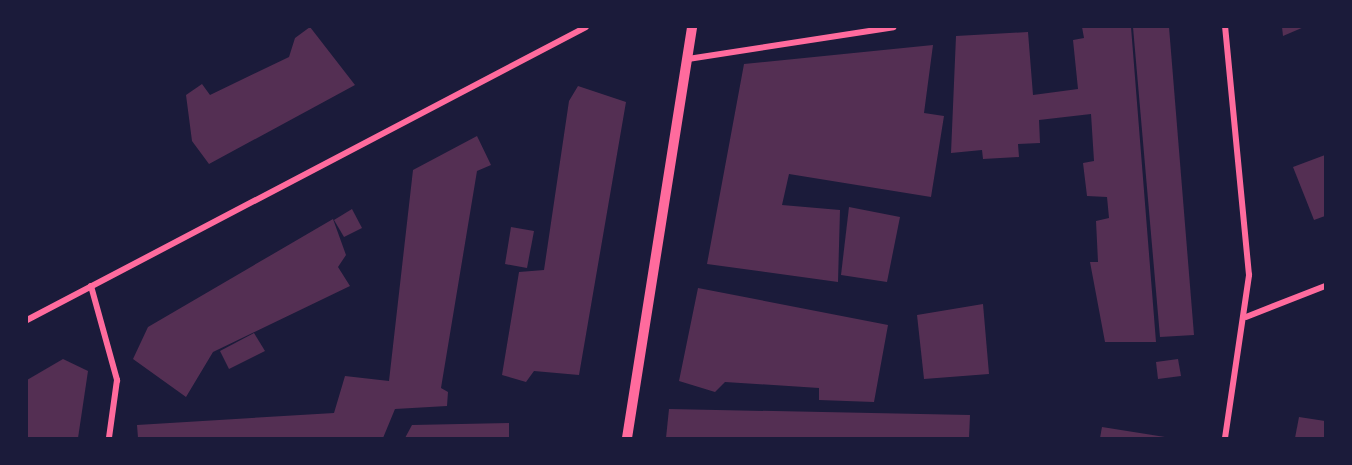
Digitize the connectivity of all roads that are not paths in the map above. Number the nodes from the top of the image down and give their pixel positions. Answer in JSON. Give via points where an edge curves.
{"nodes":[{"id":1,"x":586,"y":27,"type":"edge"},
{"id":2,"x":692,"y":27,"type":"edge"},
{"id":3,"x":894,"y":27,"type":"edge"},
{"id":4,"x":1225,"y":27,"type":"edge"},
{"id":5,"x":688,"y":58,"type":"junction"},
{"id":6,"x":91,"y":286,"type":"junction"},
{"id":7,"x":1325,"y":286,"type":"edge"},
{"id":8,"x":1246,"y":317,"type":"junction"},
{"id":9,"x":27,"y":320,"type":"edge"},
{"id":10,"x":109,"y":438,"type":"edge"},
{"id":11,"x":627,"y":438,"type":"edge"},
{"id":12,"x":1225,"y":438,"type":"edge"}],
"edges":[{"from":1,"to":6,"type":"street"},
{"from":2,"to":5,"type":"street"},
{"from":3,"to":5,"type":"street"},
{"from":4,"to":8,"type":"street","via":[[1249,275]]},
{"from":5,"to":11,"type":"street"},
{"from":6,"to":9,"type":"street"},
{"from":6,"to":10,"type":"street","via":[[117,380]]},
{"from":7,"to":8,"type":"street"},
{"from":8,"to":12,"type":"street"}]}
